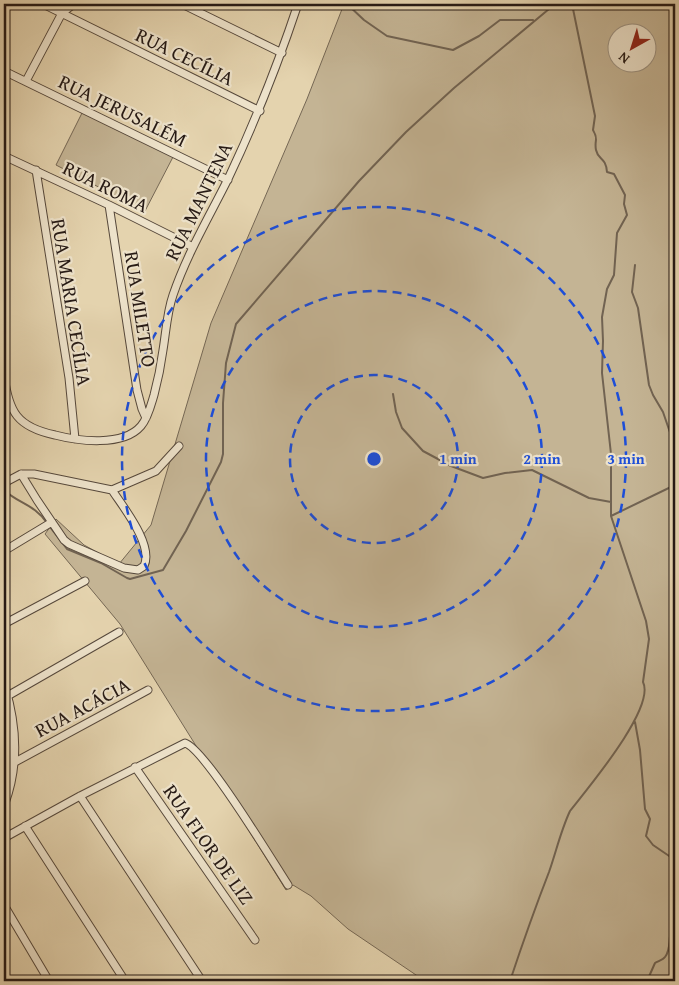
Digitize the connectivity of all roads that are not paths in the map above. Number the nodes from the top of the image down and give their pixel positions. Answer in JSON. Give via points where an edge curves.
{"nodes":[{"id":1,"x":43,"y":4,"type":"edge"},
{"id":2,"x":74,"y":4,"type":"edge"},
{"id":3,"x":182,"y":4,"type":"edge"},
{"id":4,"x":298,"y":4,"type":"edge"},
{"id":5,"x":62,"y":13,"type":"junction"},
{"id":6,"x":282,"y":53,"type":"junction"},
{"id":7,"x":4,"y":71,"type":"edge"},
{"id":8,"x":26,"y":81,"type":"junction"},
{"id":9,"x":260,"y":111,"type":"junction"},
{"id":10,"x":4,"y":156,"type":"edge"},
{"id":11,"x":36,"y":170,"type":"junction"},
{"id":12,"x":228,"y":180,"type":"junction"},
{"id":13,"x":108,"y":205,"type":"junction"},
{"id":14,"x":193,"y":247,"type":"junction"},
{"id":15,"x":4,"y":376,"type":"edge"},
{"id":16,"x":146,"y":418,"type":"junction"},
{"id":17,"x":75,"y":438,"type":"junction"},
{"id":18,"x":180,"y":446,"type":"dead end"},
{"id":19,"x":21,"y":474,"type":"junction"},
{"id":20,"x":4,"y":483,"type":"edge"},
{"id":21,"x":112,"y":490,"type":"junction"},
{"id":22,"x":52,"y":522,"type":"junction"},
{"id":23,"x":4,"y":551,"type":"edge"},
{"id":24,"x":85,"y":581,"type":"dead end"},
{"id":25,"x":4,"y":624,"type":"edge"},
{"id":26,"x":119,"y":632,"type":"dead end"},
{"id":27,"x":148,"y":690,"type":"dead end"},
{"id":28,"x":5,"y":694,"type":"edge"},
{"id":29,"x":14,"y":762,"type":"junction"},
{"id":30,"x":4,"y":768,"type":"edge"},
{"id":31,"x":135,"y":768,"type":"junction"},
{"id":32,"x":80,"y":796,"type":"junction"},
{"id":33,"x":4,"y":803,"type":"edge"},
{"id":34,"x":25,"y":826,"type":"junction"},
{"id":35,"x":4,"y":838,"type":"edge"},
{"id":36,"x":288,"y":885,"type":"dead end"},
{"id":37,"x":4,"y":905,"type":"edge"},
{"id":38,"x":255,"y":940,"type":"dead end"},
{"id":39,"x":49,"y":981,"type":"edge"},
{"id":40,"x":125,"y":981,"type":"edge"},
{"id":41,"x":202,"y":981,"type":"edge"}],
"edges":[{"from":1,"to":5,"type":"street","name":"RUA CECÍLIA"},
{"from":2,"to":5,"type":"street"},
{"from":3,"to":6,"type":"street"},
{"from":4,"to":6,"type":"street","name":"RUA MANTENA"},
{"from":5,"to":8,"type":"street"},
{"from":5,"to":9,"type":"street","name":"RUA CECÍLIA"},
{"from":6,"to":9,"type":"street","name":"RUA MANTENA"},
{"from":7,"to":8,"type":"street","name":"RUA JERUSALÉM"},
{"from":8,"to":12,"type":"street","name":"RUA JERUSALÉM"},
{"from":9,"to":12,"type":"street","name":"RUA MANTENA"},
{"from":10,"to":11,"type":"street","name":"RUA ROMA"},
{"from":11,"to":13,"type":"street","name":"RUA ROMA"},
{"from":11,"to":17,"type":"street","name":"RUA MARIA CECÍLIA","via":[[69,378]]},
{"from":12,"to":14,"type":"street","name":"RUA MANTENA"},
{"from":13,"to":14,"type":"street","name":"RUA ROMA"},
{"from":13,"to":16,"type":"street","name":"RUA MILETTO","via":[[137,390]]},
{"from":14,"to":16,"type":"street","name":"RUA MANTENA","via":[[170,304],[156,388]]},
{"from":15,"to":17,"type":"street","via":[[10,406],[21,421],[39,431]]},
{"from":16,"to":17,"type":"street","via":[[136,430],[119,438]]},
{"from":18,"to":21,"type":"street","via":[[156,471]]},
{"from":19,"to":20,"type":"street"},
{"from":19,"to":21,"type":"street","via":[[37,474]]},
{"from":19,"to":22,"type":"street"},
{"from":21,"to":22,"type":"street","via":[[142,540],[146,558],[141,569],[124,568],[72,546]]},
{"from":22,"to":23,"type":"street"},
{"from":24,"to":25,"type":"street"},
{"from":26,"to":28,"type":"street"},
{"from":27,"to":29,"type":"street","name":"RUA ACÁCIA"},
{"from":28,"to":29,"type":"street","via":[[12,724]]},
{"from":29,"to":30,"type":"street","name":"RUA ACÁCIA"},
{"from":29,"to":33,"type":"street"},
{"from":31,"to":32,"type":"street"},
{"from":31,"to":36,"type":"street","via":[[182,744],[194,748]]},
{"from":31,"to":38,"type":"street","name":"RUA FLOR DE LIZ"},
{"from":32,"to":34,"type":"street"},
{"from":32,"to":41,"type":"street"},
{"from":34,"to":35,"type":"street"},
{"from":34,"to":40,"type":"street"},
{"from":37,"to":39,"type":"street"}]}
